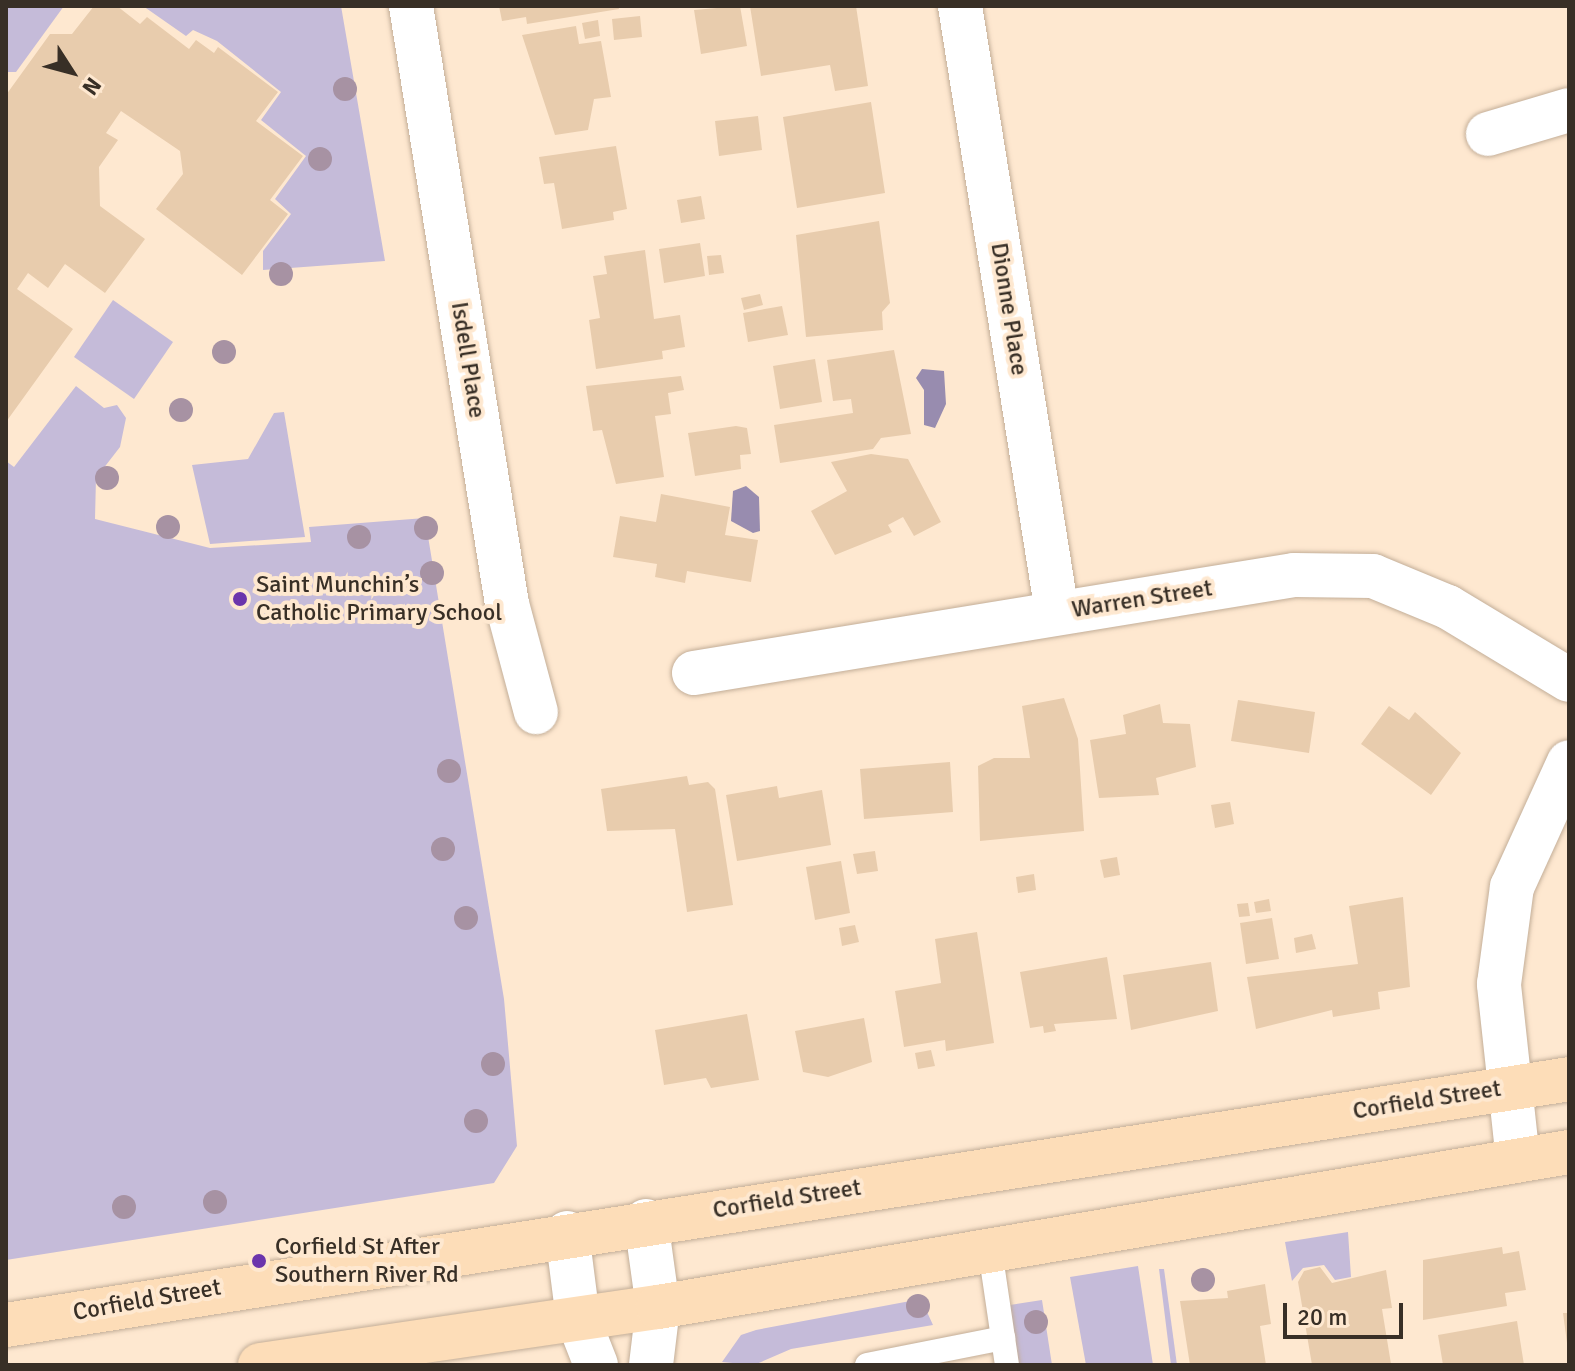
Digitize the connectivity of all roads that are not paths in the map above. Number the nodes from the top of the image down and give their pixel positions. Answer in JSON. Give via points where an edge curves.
{"nodes":[{"id":1,"x":411,"y":6,"type":"edge"},
{"id":2,"x":960,"y":6,"type":"edge"},
{"id":3,"x":1569,"y":110,"type":"edge"},
{"id":4,"x":1488,"y":134,"type":"dead end"},
{"id":5,"x":1057,"y":612,"type":"junction"},
{"id":6,"x":694,"y":673,"type":"dead end"},
{"id":7,"x":1569,"y":680,"type":"edge"},
{"id":8,"x":536,"y":712,"type":"dead end"},
{"id":9,"x":1569,"y":762,"type":"edge"},
{"id":10,"x":1569,"y":1079,"type":"edge"},
{"id":11,"x":1506,"y":1088,"type":"junction"},
{"id":12,"x":1569,"y":1152,"type":"edge"},
{"id":13,"x":1518,"y":1160,"type":"junction"},
{"id":14,"x":646,"y":1221,"type":"junction"},
{"id":15,"x":567,"y":1233,"type":"junction"},
{"id":16,"x":990,"y":1250,"type":"junction"},
{"id":17,"x":658,"y":1307,"type":"junction"},
{"id":18,"x":578,"y":1319,"type":"junction"},
{"id":19,"x":6,"y":1325,"type":"edge"},
{"id":20,"x":1003,"y":1338,"type":"junction"},
{"id":21,"x":922,"y":1360,"type":"edge"},
{"id":22,"x":260,"y":1365,"type":"edge"},
{"id":23,"x":596,"y":1365,"type":"edge"},
{"id":24,"x":651,"y":1365,"type":"edge"},
{"id":25,"x":867,"y":1365,"type":"edge"},
{"id":26,"x":1007,"y":1365,"type":"edge"}],
"edges":[{"from":1,"to":8,"type":"street","name":"Isdell Place","via":[[507,604]]},
{"from":2,"to":5,"type":"street","name":"Dionne Place"},
{"from":3,"to":4,"type":"street"},
{"from":5,"to":6,"type":"street","name":"Warren Street"},
{"from":5,"to":7,"type":"street","name":"Warren Street","via":[[1294,575],[1373,576],[1448,607]]},
{"from":9,"to":11,"type":"street","via":[[1512,887],[1499,984]]},
{"from":10,"to":11,"type":"main road","name":"Corfield Street"},
{"from":11,"to":13,"type":"street"},
{"from":11,"to":14,"type":"main road","name":"Corfield Street"},
{"from":12,"to":13,"type":"main road"},
{"from":13,"to":16,"type":"main road"},
{"from":14,"to":15,"type":"main road","name":"Corfield Street"},
{"from":14,"to":17,"type":"street"},
{"from":15,"to":18,"type":"street"},
{"from":15,"to":19,"type":"main road","name":"Corfield Street"},
{"from":16,"to":17,"type":"main road"},
{"from":16,"to":20,"type":"lane"},
{"from":17,"to":18,"type":"main road"},
{"from":17,"to":24,"type":"street"},
{"from":18,"to":22,"type":"main road"},
{"from":18,"to":23,"type":"street"},
{"from":20,"to":21,"type":"lane"},
{"from":20,"to":26,"type":"lane"},
{"from":21,"to":25,"type":"lane"}]}
